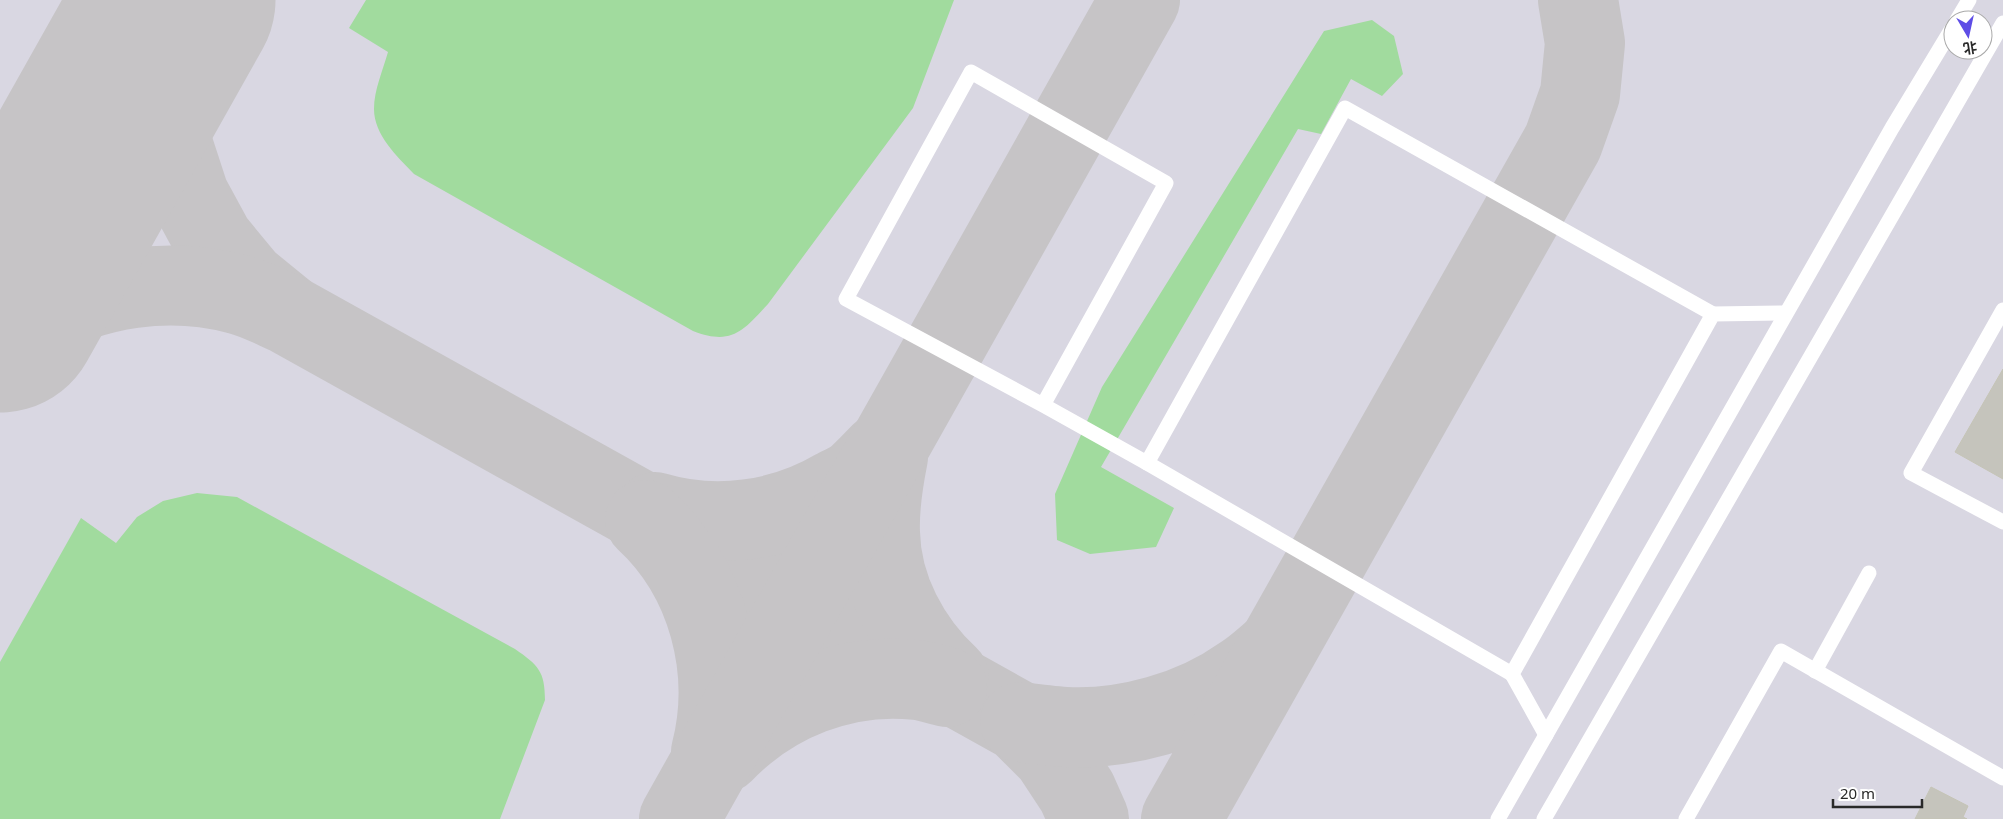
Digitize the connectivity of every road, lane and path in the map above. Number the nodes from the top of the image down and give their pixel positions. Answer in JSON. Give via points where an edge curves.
{"nodes":[{"id":1,"x":2003,"y":23,"type":"edge"},
{"id":2,"x":1943,"y":44,"type":"edge"},
{"id":3,"x":2003,"y":310,"type":"edge"},
{"id":4,"x":1712,"y":314,"type":"junction"},
{"id":5,"x":1786,"y":314,"type":"junction"},
{"id":6,"x":1043,"y":404,"type":"junction"},
{"id":7,"x":1147,"y":463,"type":"junction"},
{"id":8,"x":2003,"y":522,"type":"edge"},
{"id":9,"x":1868,"y":573,"type":"dead end"},
{"id":10,"x":1816,"y":671,"type":"junction"},
{"id":11,"x":1512,"y":674,"type":"junction"},
{"id":12,"x":1546,"y":735,"type":"junction"},
{"id":13,"x":2003,"y":778,"type":"edge"},
{"id":14,"x":1498,"y":819,"type":"edge"},
{"id":15,"x":1544,"y":819,"type":"edge"},
{"id":16,"x":1686,"y":819,"type":"edge"}],
"edges":[{"from":1,"to":15,"type":"lane"},
{"from":2,"to":5,"type":"lane"},
{"from":3,"to":8,"type":"lane","via":[[1911,473]]},
{"from":4,"to":5,"type":"lane"},
{"from":4,"to":7,"type":"lane","via":[[1345,108]]},
{"from":4,"to":11,"type":"lane"},
{"from":5,"to":12,"type":"lane"},
{"from":6,"to":6,"type":"lane","via":[[846,300],[971,72],[1166,183]]},
{"from":6,"to":7,"type":"lane"},
{"from":7,"to":11,"type":"lane"},
{"from":9,"to":10,"type":"lane"},
{"from":10,"to":13,"type":"lane"},
{"from":10,"to":16,"type":"lane","via":[[1781,651]]},
{"from":11,"to":12,"type":"lane"},
{"from":12,"to":14,"type":"lane"}]}
